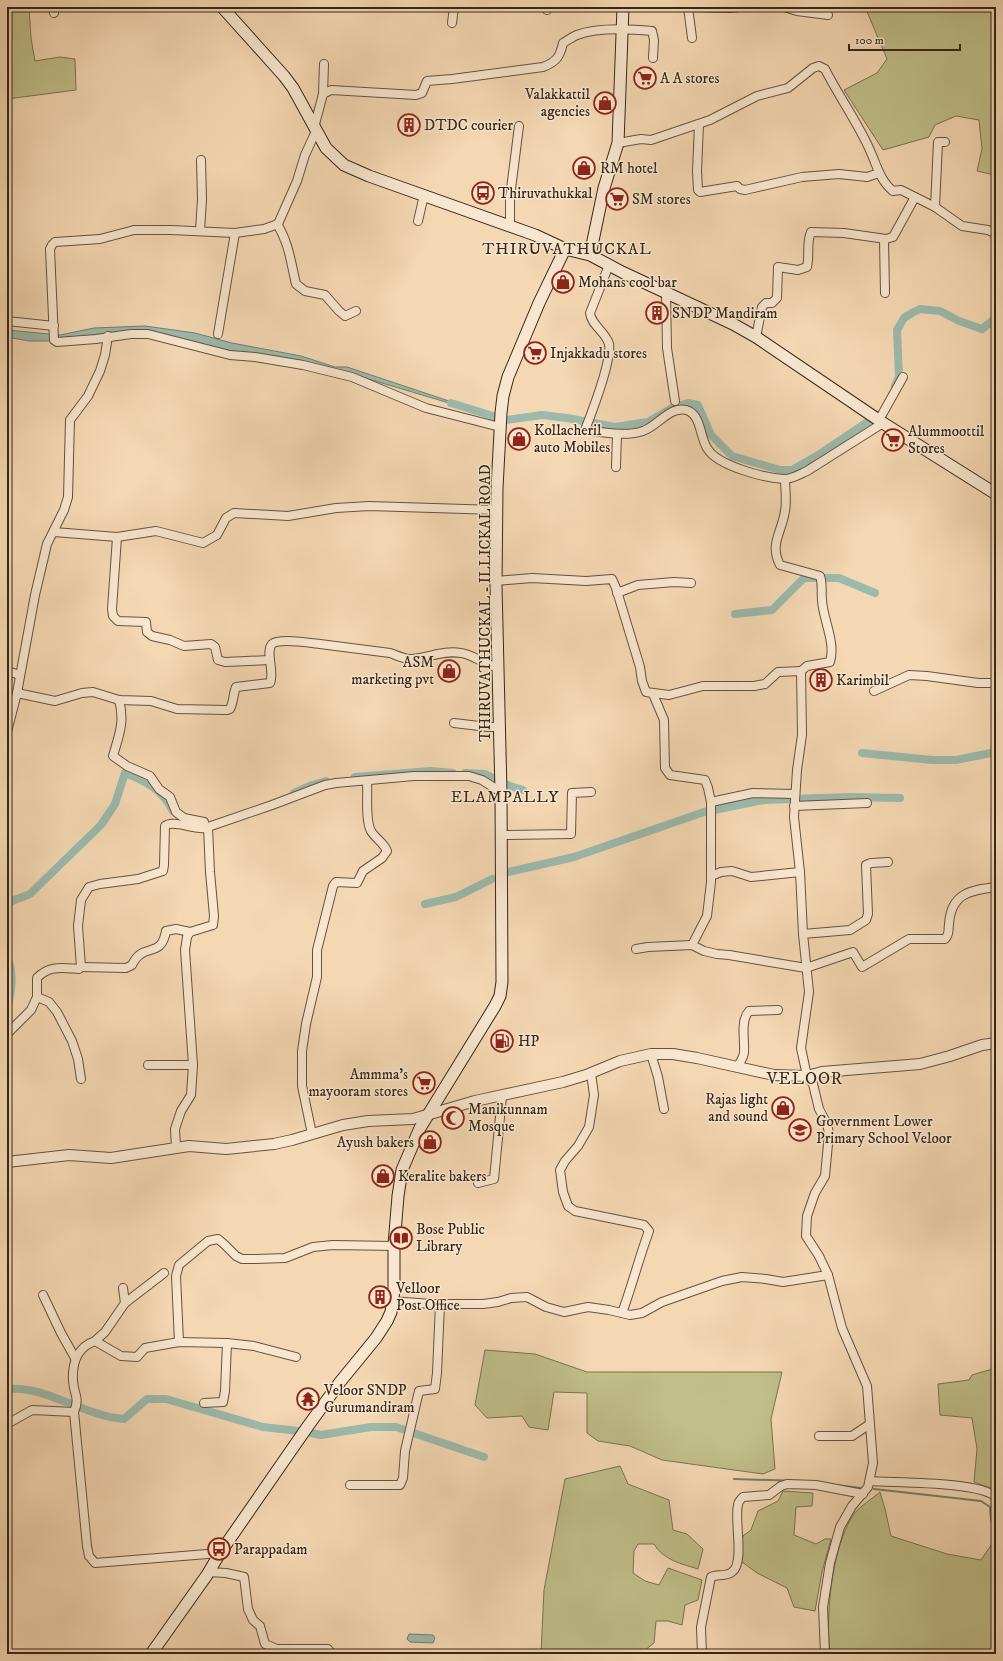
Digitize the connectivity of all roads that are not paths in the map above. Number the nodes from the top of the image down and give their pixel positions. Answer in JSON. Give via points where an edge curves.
{"nodes":[{"id":1,"x":222,"y":7,"type":"edge"},
{"id":2,"x":454,"y":7,"type":"edge"},
{"id":3,"x":623,"y":7,"type":"edge"},
{"id":4,"x":688,"y":7,"type":"edge"},
{"id":5,"x":740,"y":7,"type":"edge"},
{"id":6,"x":784,"y":7,"type":"edge"},
{"id":7,"x":828,"y":15,"type":"dead end"},
{"id":8,"x":452,"y":23,"type":"dead end"},
{"id":9,"x":623,"y":30,"type":"junction"},
{"id":10,"x":692,"y":38,"type":"dead end"},
{"id":11,"x":653,"y":58,"type":"dead end"},
{"id":12,"x":324,"y":64,"type":"dead end"},
{"id":13,"x":323,"y":94,"type":"junction"},
{"id":14,"x":699,"y":124,"type":"junction"},
{"id":15,"x":519,"y":126,"type":"dead end"},
{"id":16,"x":315,"y":129,"type":"junction"},
{"id":17,"x":945,"y":142,"type":"dead end"},
{"id":18,"x":618,"y":143,"type":"junction"},
{"id":19,"x":201,"y":160,"type":"dead end"},
{"id":20,"x":879,"y":173,"type":"junction"},
{"id":21,"x":424,"y":195,"type":"junction"},
{"id":22,"x":915,"y":197,"type":"junction"},
{"id":23,"x":935,"y":207,"type":"junction"},
{"id":24,"x":418,"y":221,"type":"dead end"},
{"id":25,"x":277,"y":224,"type":"junction"},
{"id":26,"x":510,"y":226,"type":"junction"},
{"id":27,"x":200,"y":231,"type":"junction"},
{"id":28,"x":235,"y":233,"type":"junction"},
{"id":29,"x":996,"y":234,"type":"edge"},
{"id":30,"x":884,"y":239,"type":"junction"},
{"id":31,"x":565,"y":249,"type":"junction"},
{"id":32,"x":590,"y":255,"type":"junction"},
{"id":33,"x":609,"y":266,"type":"junction"},
{"id":34,"x":666,"y":293,"type":"junction"},
{"id":35,"x":885,"y":294,"type":"dead end"},
{"id":36,"x":356,"y":311,"type":"dead end"},
{"id":37,"x":7,"y":321,"type":"edge"},
{"id":38,"x":54,"y":333,"type":"junction"},
{"id":39,"x":218,"y":334,"type":"dead end"},
{"id":40,"x":108,"y":336,"type":"junction"},
{"id":41,"x":756,"y":338,"type":"junction"},
{"id":42,"x":903,"y":377,"type":"dead end"},
{"id":43,"x":675,"y":401,"type":"dead end"},
{"id":44,"x":877,"y":418,"type":"junction"},
{"id":45,"x":501,"y":421,"type":"junction"},
{"id":46,"x":617,"y":434,"type":"junction"},
{"id":47,"x":616,"y":468,"type":"dead end"},
{"id":48,"x":785,"y":479,"type":"junction"},
{"id":49,"x":996,"y":494,"type":"edge"},
{"id":50,"x":497,"y":510,"type":"junction"},
{"id":51,"x":54,"y":532,"type":"junction"},
{"id":52,"x":117,"y":537,"type":"junction"},
{"id":53,"x":496,"y":581,"type":"junction"},
{"id":54,"x":691,"y":583,"type":"dead end"},
{"id":55,"x":618,"y":593,"type":"junction"},
{"id":56,"x":270,"y":660,"type":"junction"},
{"id":57,"x":498,"y":667,"type":"junction"},
{"id":58,"x":7,"y":671,"type":"edge"},
{"id":59,"x":801,"y":671,"type":"junction"},
{"id":60,"x":20,"y":675,"type":"junction"},
{"id":61,"x":996,"y":683,"type":"edge"},
{"id":62,"x":874,"y":691,"type":"dead end"},
{"id":63,"x":17,"y":693,"type":"junction"},
{"id":64,"x":653,"y":694,"type":"junction"},
{"id":65,"x":120,"y":700,"type":"junction"},
{"id":66,"x":454,"y":723,"type":"dead end"},
{"id":67,"x":500,"y":727,"type":"junction"},
{"id":68,"x":7,"y":732,"type":"edge"},
{"id":69,"x":367,"y":781,"type":"junction"},
{"id":70,"x":501,"y":785,"type":"junction"},
{"id":71,"x":591,"y":792,"type":"dead end"},
{"id":72,"x":795,"y":794,"type":"junction"},
{"id":73,"x":867,"y":802,"type":"dead end"},
{"id":74,"x":794,"y":806,"type":"junction"},
{"id":75,"x":711,"y":809,"type":"junction"},
{"id":76,"x":206,"y":826,"type":"junction"},
{"id":77,"x":502,"y":835,"type":"junction"},
{"id":78,"x":888,"y":862,"type":"dead end"},
{"id":79,"x":800,"y":872,"type":"junction"},
{"id":80,"x":710,"y":876,"type":"junction"},
{"id":81,"x":996,"y":887,"type":"edge"},
{"id":82,"x":190,"y":932,"type":"junction"},
{"id":83,"x":803,"y":934,"type":"junction"},
{"id":84,"x":692,"y":945,"type":"junction"},
{"id":85,"x":636,"y":949,"type":"dead end"},
{"id":86,"x":81,"y":967,"type":"junction"},
{"id":87,"x":806,"y":968,"type":"junction"},
{"id":88,"x":37,"y":997,"type":"junction"},
{"id":89,"x":778,"y":1010,"type":"dead end"},
{"id":90,"x":7,"y":1034,"type":"edge"},
{"id":91,"x":996,"y":1043,"type":"edge"},
{"id":92,"x":652,"y":1054,"type":"junction"},
{"id":93,"x":148,"y":1065,"type":"dead end"},
{"id":94,"x":194,"y":1065,"type":"junction"},
{"id":95,"x":738,"y":1066,"type":"junction"},
{"id":96,"x":591,"y":1073,"type":"junction"},
{"id":97,"x":807,"y":1076,"type":"junction"},
{"id":98,"x":81,"y":1079,"type":"dead end"},
{"id":99,"x":502,"y":1096,"type":"junction"},
{"id":100,"x":664,"y":1109,"type":"dead end"},
{"id":101,"x":429,"y":1114,"type":"junction"},
{"id":102,"x":312,"y":1134,"type":"junction"},
{"id":103,"x":176,"y":1147,"type":"junction"},
{"id":104,"x":7,"y":1162,"type":"edge"},
{"id":105,"x":478,"y":1183,"type":"dead end"},
{"id":106,"x":394,"y":1246,"type":"junction"},
{"id":107,"x":164,"y":1273,"type":"dead end"},
{"id":108,"x":828,"y":1275,"type":"junction"},
{"id":109,"x":123,"y":1288,"type":"dead end"},
{"id":110,"x":43,"y":1295,"type":"dead end"},
{"id":111,"x":391,"y":1302,"type":"junction"},
{"id":112,"x":125,"y":1303,"type":"junction"},
{"id":113,"x":440,"y":1304,"type":"junction"},
{"id":114,"x":622,"y":1313,"type":"junction"},
{"id":115,"x":95,"y":1341,"type":"junction"},
{"id":116,"x":179,"y":1342,"type":"junction"},
{"id":117,"x":227,"y":1343,"type":"junction"},
{"id":118,"x":296,"y":1357,"type":"dead end"},
{"id":119,"x":75,"y":1358,"type":"junction"},
{"id":120,"x":204,"y":1403,"type":"dead end"},
{"id":121,"x":76,"y":1408,"type":"junction"},
{"id":122,"x":7,"y":1424,"type":"edge"},
{"id":123,"x":870,"y":1424,"type":"junction"},
{"id":124,"x":819,"y":1436,"type":"dead end"},
{"id":125,"x":870,"y":1481,"type":"junction"},
{"id":126,"x":350,"y":1485,"type":"dead end"},
{"id":127,"x":863,"y":1494,"type":"junction"},
{"id":128,"x":996,"y":1497,"type":"edge"},
{"id":129,"x":220,"y":1553,"type":"junction"},
{"id":130,"x":208,"y":1572,"type":"junction"},
{"id":131,"x":151,"y":1654,"type":"edge"},
{"id":132,"x":332,"y":1654,"type":"edge"},
{"id":133,"x":702,"y":1654,"type":"edge"},
{"id":134,"x":825,"y":1654,"type":"edge"}],
"edges":[{"from":1,"to":16,"type":"main road","via":[[284,76]]},
{"from":2,"to":8,"type":"street"},
{"from":3,"to":9,"type":"main road"},
{"from":4,"to":5,"type":"street"},
{"from":4,"to":10,"type":"street"},
{"from":6,"to":7,"type":"street","via":[[797,12]]},
{"from":9,"to":11,"type":"street","via":[[652,31]]},
{"from":9,"to":13,"type":"street","via":[[577,35],[563,43],[561,54],[555,62],[543,67],[427,81],[422,93],[416,95],[331,90]]},
{"from":9,"to":18,"type":"main road"},
{"from":12,"to":13,"type":"street"},
{"from":13,"to":16,"type":"street"},
{"from":14,"to":18,"type":"street","via":[[652,140]]},
{"from":14,"to":20,"type":"street","via":[[696,171],[700,192],[737,186],[745,190],[802,178],[840,174],[867,177]]},
{"from":14,"to":20,"type":"street","via":[[757,96],[788,88],[819,66],[825,69],[868,146]]},
{"from":15,"to":26,"type":"street","via":[[510,197]]},
{"from":16,"to":21,"type":"main road","via":[[326,148],[344,165]]},
{"from":16,"to":25,"type":"street","via":[[297,181]]},
{"from":17,"to":23,"type":"street","via":[[938,142]]},
{"from":18,"to":32,"type":"main road","via":[[604,188]]},
{"from":19,"to":27,"type":"street"},
{"from":20,"to":22,"type":"street","via":[[886,186],[893,191],[901,190]]},
{"from":21,"to":24,"type":"street"},
{"from":21,"to":26,"type":"main road"},
{"from":22,"to":23,"type":"street"},
{"from":22,"to":30,"type":"street","via":[[893,237]]},
{"from":23,"to":29,"type":"street","via":[[962,226],[988,230]]},
{"from":25,"to":28,"type":"street","via":[[264,229]]},
{"from":25,"to":36,"type":"street","via":[[290,254],[296,284],[305,291],[325,295],[345,316]]},
{"from":26,"to":31,"type":"main road"},
{"from":27,"to":28,"type":"street"},
{"from":27,"to":38,"type":"street","via":[[134,230],[100,239],[55,242],[50,249]]},
{"from":28,"to":39,"type":"street"},
{"from":30,"to":35,"type":"street"},
{"from":30,"to":41,"type":"street","via":[[844,233],[811,232],[808,238],[807,267],[798,270],[778,267],[777,298],[762,307]]},
{"from":31,"to":32,"type":"main road"},
{"from":31,"to":45,"type":"main road","name":"THIRUVATHUCKAL - ILLICKAL ROAD","via":[[512,366],[505,387]]},
{"from":32,"to":33,"type":"main road"},
{"from":33,"to":34,"type":"main road"},
{"from":33,"to":46,"type":"street","via":[[590,313],[609,344],[606,369],[585,430]]},
{"from":34,"to":41,"type":"main road","via":[[733,324]]},
{"from":34,"to":43,"type":"street","via":[[667,348]]},
{"from":37,"to":38,"type":"street"},
{"from":38,"to":40,"type":"street","via":[[57,342]]},
{"from":40,"to":45,"type":"street","via":[[148,334],[230,355],[338,373],[426,408]]},
{"from":40,"to":51,"type":"street","via":[[100,372],[88,396],[70,420],[68,497]]},
{"from":41,"to":44,"type":"main road"},
{"from":42,"to":44,"type":"street"},
{"from":44,"to":48,"type":"street","via":[[807,471]]},
{"from":44,"to":49,"type":"main road"},
{"from":45,"to":50,"type":"main road","name":"THIRUVATHUCKAL - ILLICKAL ROAD"},
{"from":46,"to":47,"type":"street"},
{"from":46,"to":48,"type":"street","via":[[643,431],[670,413],[688,410],[696,416],[707,449],[717,458],[742,470]]},
{"from":48,"to":59,"type":"street","via":[[785,510],[776,543],[776,557],[780,565],[820,576],[823,583],[821,599],[831,656],[830,662],[807,666]]},
{"from":50,"to":52,"type":"street","via":[[369,506],[336,508],[288,516],[234,514],[226,518],[217,534],[205,543],[156,531]]},
{"from":50,"to":53,"type":"main road","name":"THIRUVATHUCKAL - ILLICKAL ROAD"},
{"from":51,"to":52,"type":"street"},
{"from":51,"to":60,"type":"street","via":[[47,544]]},
{"from":52,"to":56,"type":"street","via":[[112,609],[113,616],[118,621],[146,622],[147,632],[152,636],[184,646],[211,644],[215,647],[218,660],[225,662]]},
{"from":53,"to":55,"type":"street","via":[[532,578],[612,580]]},
{"from":53,"to":57,"type":"main road","name":"THIRUVATHUCKAL - ILLICKAL ROAD"},
{"from":54,"to":55,"type":"street","via":[[638,585]]},
{"from":55,"to":64,"type":"street","via":[[642,681],[646,692]]},
{"from":56,"to":57,"type":"street","via":[[271,646],[274,643],[306,642],[393,654],[409,659],[443,652],[464,653],[488,666]]},
{"from":56,"to":65,"type":"street","via":[[270,682],[236,687],[233,702],[227,710],[176,709],[151,701]]},
{"from":57,"to":67,"type":"main road","name":"THIRUVATHUCKAL - ILLICKAL ROAD"},
{"from":58,"to":60,"type":"street"},
{"from":59,"to":64,"type":"street","via":[[778,672],[765,684],[754,686],[703,686],[669,695]]},
{"from":59,"to":72,"type":"street","via":[[802,735]]},
{"from":60,"to":63,"type":"street"},
{"from":61,"to":62,"type":"street","via":[[909,675]]},
{"from":63,"to":65,"type":"street","via":[[55,700],[93,692]]},
{"from":63,"to":68,"type":"street"},
{"from":64,"to":75,"type":"street","via":[[664,720],[665,768],[670,775],[704,780],[708,788]]},
{"from":65,"to":76,"type":"street","via":[[122,725],[113,756],[127,766],[150,776],[159,789],[170,796],[176,812],[184,818]]},
{"from":66,"to":67,"type":"street"},
{"from":67,"to":70,"type":"main road","name":"THIRUVATHUCKAL - ILLICKAL ROAD"},
{"from":69,"to":70,"type":"street","via":[[414,776],[469,776]]},
{"from":69,"to":76,"type":"street","via":[[324,785]]},
{"from":69,"to":102,"type":"street","via":[[368,822],[371,832],[387,851],[382,858],[364,871],[357,883],[336,882],[333,886],[317,950],[317,977],[302,1051],[302,1086]]},
{"from":70,"to":77,"type":"main road","name":"THIRUVATHUCKAL - ILLICKAL ROAD"},
{"from":71,"to":77,"type":"street","via":[[572,793],[571,834]]},
{"from":72,"to":74,"type":"street"},
{"from":72,"to":75,"type":"street","via":[[753,793]]},
{"from":73,"to":74,"type":"street"},
{"from":74,"to":79,"type":"street"},
{"from":75,"to":80,"type":"street"},
{"from":76,"to":82,"type":"street","via":[[213,925]]},
{"from":76,"to":86,"type":"street","via":[[198,829],[171,823],[165,826],[163,872],[89,887],[81,900],[78,926]]},
{"from":77,"to":101,"type":"main road","name":"THIRUVATHUCKAL - ILLICKAL ROAD","via":[[500,996]]},
{"from":78,"to":83,"type":"street","via":[[866,865],[866,920],[850,930]]},
{"from":79,"to":80,"type":"street","via":[[751,877],[732,871]]},
{"from":79,"to":83,"type":"street"},
{"from":80,"to":84,"type":"street","via":[[707,916]]},
{"from":81,"to":87,"type":"street","via":[[977,889],[963,895],[952,910],[949,933],[945,939],[909,939],[862,967],[853,952]]},
{"from":82,"to":86,"type":"street","via":[[176,929],[166,931],[164,942],[158,948],[141,953],[132,965],[126,968]]},
{"from":82,"to":94,"type":"street","via":[[185,950]]},
{"from":83,"to":87,"type":"street"},
{"from":84,"to":85,"type":"street"},
{"from":84,"to":87,"type":"street","via":[[717,954]]},
{"from":86,"to":88,"type":"street","via":[[43,971],[37,978]]},
{"from":87,"to":97,"type":"street","via":[[808,992],[801,1048]]},
{"from":88,"to":90,"type":"street","via":[[31,1010]]},
{"from":88,"to":98,"type":"street","via":[[49,1002],[57,1012],[72,1041]]},
{"from":89,"to":95,"type":"street","via":[[749,1011],[746,1014],[744,1053]]},
{"from":91,"to":97,"type":"street","via":[[920,1064],[822,1072]]},
{"from":92,"to":95,"type":"street","via":[[673,1054]]},
{"from":92,"to":96,"type":"street","via":[[620,1061]]},
{"from":92,"to":100,"type":"street"},
{"from":93,"to":94,"type":"street"},
{"from":94,"to":103,"type":"street","via":[[191,1095],[181,1111],[176,1129]]},
{"from":95,"to":97,"type":"street","via":[[774,1075]]},
{"from":96,"to":99,"type":"street"},
{"from":96,"to":114,"type":"street","via":[[594,1095],[589,1127],[560,1170],[561,1178],[568,1206],[575,1211],[644,1224],[649,1231]]},
{"from":97,"to":108,"type":"street","via":[[813,1084],[828,1133],[824,1176],[807,1216],[806,1236]]},
{"from":99,"to":101,"type":"street"},
{"from":99,"to":105,"type":"street","via":[[494,1179]]},
{"from":101,"to":102,"type":"street","via":[[414,1119],[342,1125]]},
{"from":101,"to":106,"type":"main road","name":"THIRUVATHUCKAL - ILLICKAL ROAD","via":[[409,1150],[400,1174]]},
{"from":102,"to":103,"type":"street","via":[[274,1144],[226,1148]]},
{"from":103,"to":104,"type":"street","via":[[111,1158],[69,1155]]},
{"from":106,"to":111,"type":"main road","name":"THIRUVATHUCKAL - ILLICKAL ROAD","via":[[394,1290]]},
{"from":106,"to":116,"type":"street","via":[[333,1245],[313,1247],[285,1258],[242,1259],[218,1239],[208,1242],[180,1265],[176,1276]]},
{"from":107,"to":112,"type":"street"},
{"from":108,"to":114,"type":"street","via":[[783,1282],[742,1277],[722,1281],[662,1302],[642,1313]]},
{"from":108,"to":123,"type":"street","via":[[842,1328],[867,1386]]},
{"from":109,"to":112,"type":"street"},
{"from":110,"to":119,"type":"street"},
{"from":111,"to":113,"type":"street"},
{"from":111,"to":129,"type":"main road","name":"THIRUVATHUCKAL - ILLICKAL ROAD","via":[[391,1312],[383,1329],[340,1382]]},
{"from":112,"to":115,"type":"street","via":[[105,1332]]},
{"from":113,"to":114,"type":"street","via":[[498,1302],[527,1297],[546,1307],[564,1312],[588,1307]]},
{"from":113,"to":126,"type":"street","via":[[435,1388],[419,1391],[405,1451],[404,1478],[400,1484]]},
{"from":115,"to":116,"type":"street","via":[[121,1356],[137,1356],[145,1348]]},
{"from":115,"to":119,"type":"street","via":[[88,1343]]},
{"from":116,"to":117,"type":"street"},
{"from":117,"to":118,"type":"street","via":[[254,1346]]},
{"from":117,"to":120,"type":"street","via":[[223,1402]]},
{"from":119,"to":121,"type":"street","via":[[73,1381]]},
{"from":121,"to":122,"type":"street","via":[[32,1410]]},
{"from":121,"to":129,"type":"street","via":[[87,1546],[94,1563]]},
{"from":123,"to":124,"type":"street","via":[[852,1436]]},
{"from":123,"to":125,"type":"street","via":[[873,1463]]},
{"from":125,"to":127,"type":"street"},
{"from":125,"to":128,"type":"street","via":[[961,1485]]},
{"from":127,"to":133,"type":"street","via":[[816,1485],[787,1484],[769,1494],[743,1497],[738,1504],[737,1567],[731,1573],[711,1577],[701,1627]]},
{"from":127,"to":134,"type":"street","via":[[852,1506],[840,1527],[830,1563],[823,1607]]},
{"from":129,"to":130,"type":"main road","name":"THIRUVATHUCKAL - ILLICKAL ROAD"},
{"from":130,"to":131,"type":"main road","name":"THIRUVATHUCKAL - ILLICKAL ROAD"},
{"from":130,"to":132,"type":"street","via":[[244,1577],[248,1610],[260,1626],[265,1644],[277,1649],[328,1649]]}]}
